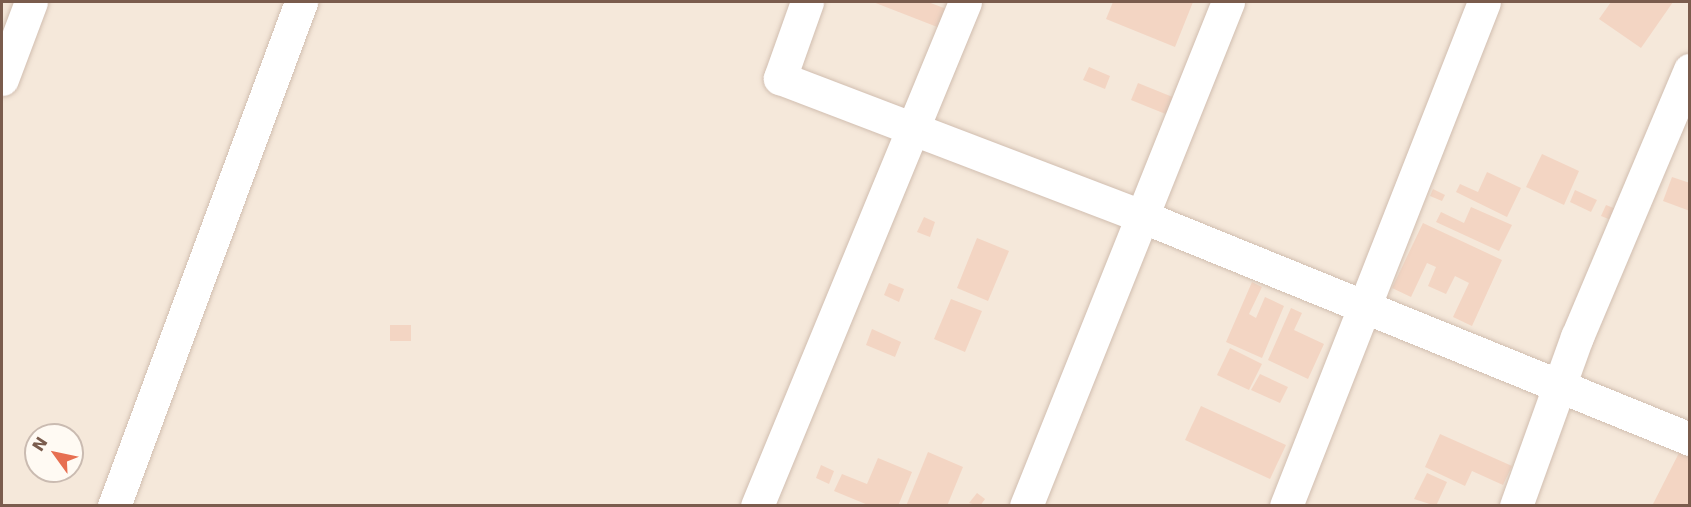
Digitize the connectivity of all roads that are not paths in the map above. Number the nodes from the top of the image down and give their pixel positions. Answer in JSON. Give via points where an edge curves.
{"nodes":[{"id":1,"x":31,"y":2,"type":"edge"},
{"id":2,"x":301,"y":2,"type":"edge"},
{"id":3,"x":807,"y":2,"type":"edge"},
{"id":4,"x":965,"y":2,"type":"edge"},
{"id":5,"x":1228,"y":2,"type":"edge"},
{"id":6,"x":1484,"y":2,"type":"edge"},
{"id":7,"x":1689,"y":70,"type":"edge"},
{"id":8,"x":2,"y":79,"type":"edge"},
{"id":9,"x":911,"y":129,"type":"junction"},
{"id":10,"x":1141,"y":216,"type":"junction"},
{"id":11,"x":1362,"y":307,"type":"junction"},
{"id":12,"x":1559,"y":389,"type":"junction"},
{"id":13,"x":1689,"y":439,"type":"edge"},
{"id":14,"x":114,"y":506,"type":"edge"},
{"id":15,"x":757,"y":506,"type":"edge"},
{"id":16,"x":1026,"y":506,"type":"edge"},
{"id":17,"x":1287,"y":506,"type":"edge"},
{"id":18,"x":1516,"y":506,"type":"edge"}],
"edges":[{"from":1,"to":8,"type":"street"},
{"from":2,"to":14,"type":"street"},
{"from":3,"to":9,"type":"street","via":[[780,78]]},
{"from":4,"to":9,"type":"street"},
{"from":5,"to":10,"type":"street"},
{"from":6,"to":11,"type":"street"},
{"from":7,"to":12,"type":"street"},
{"from":9,"to":10,"type":"street"},
{"from":9,"to":15,"type":"street"},
{"from":10,"to":11,"type":"street"},
{"from":10,"to":16,"type":"street"},
{"from":11,"to":12,"type":"street"},
{"from":11,"to":17,"type":"street"},
{"from":12,"to":13,"type":"street"},
{"from":12,"to":18,"type":"street"}]}
